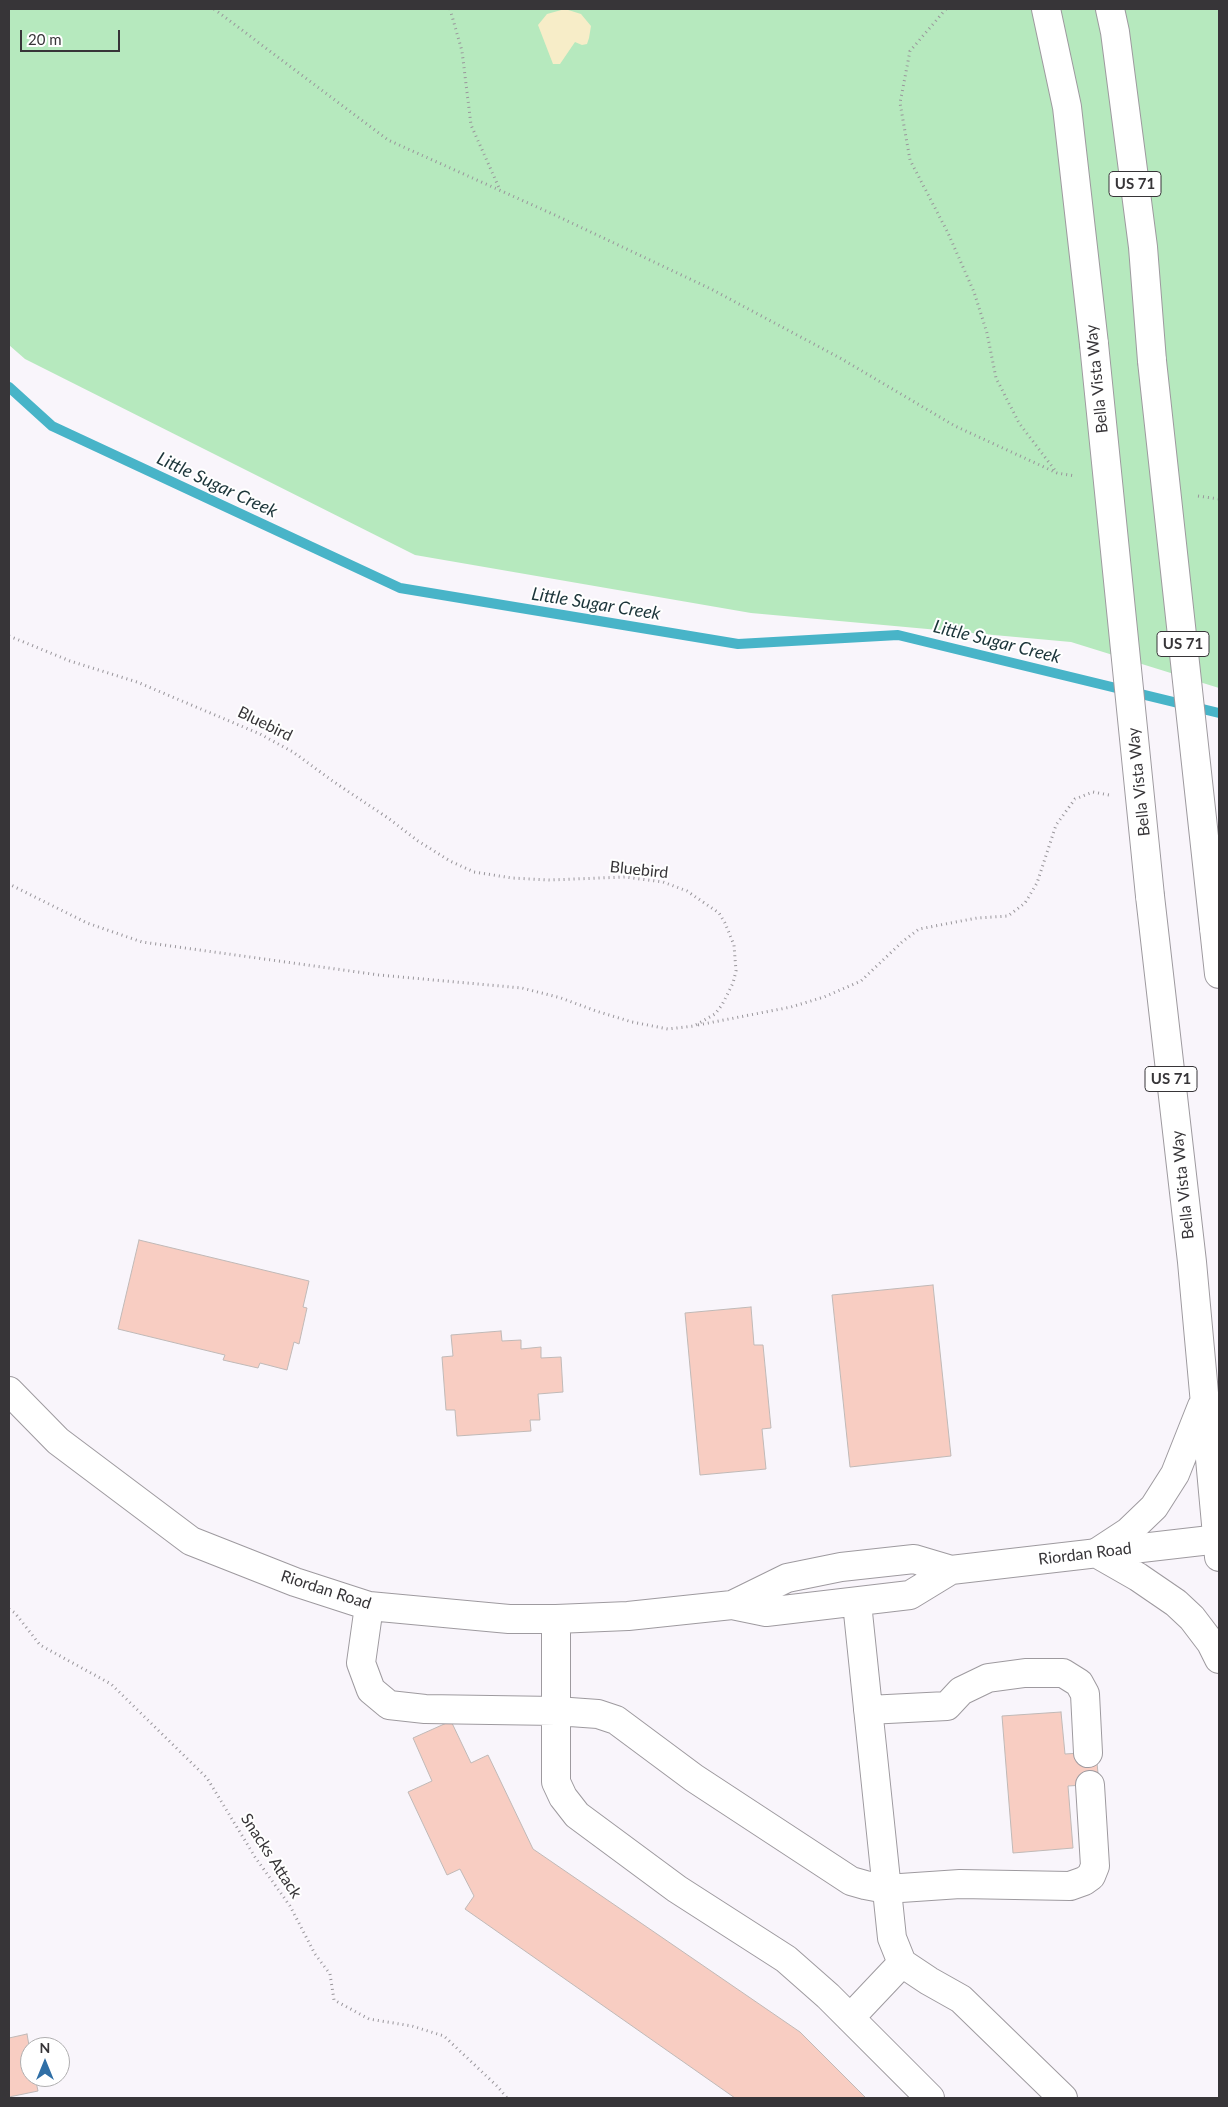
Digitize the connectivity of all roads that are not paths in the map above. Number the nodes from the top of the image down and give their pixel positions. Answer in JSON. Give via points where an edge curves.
{"nodes":[{"id":1,"x":1046,"y":9,"type":"edge"},
{"id":2,"x":1110,"y":9,"type":"edge"},
{"id":3,"x":1219,"y":974,"type":"edge"},
{"id":4,"x":9,"y":1391,"type":"edge"},
{"id":5,"x":1205,"y":1398,"type":"junction"},
{"id":6,"x":1219,"y":1545,"type":"edge"},
{"id":7,"x":1096,"y":1553,"type":"junction"},
{"id":8,"x":951,"y":1570,"type":"junction"},
{"id":9,"x":857,"y":1602,"type":"junction"},
{"id":10,"x":732,"y":1605,"type":"junction"},
{"id":11,"x":369,"y":1606,"type":"junction"},
{"id":12,"x":556,"y":1619,"type":"junction"},
{"id":13,"x":1219,"y":1659,"type":"edge"},
{"id":14,"x":868,"y":1710,"type":"junction"},
{"id":15,"x":556,"y":1711,"type":"junction"},
{"id":16,"x":1088,"y":1753,"type":"dead end"},
{"id":17,"x":1090,"y":1785,"type":"dead end"},
{"id":18,"x":886,"y":1889,"type":"junction"},
{"id":19,"x":902,"y":1963,"type":"junction"},
{"id":20,"x":850,"y":2018,"type":"junction"},
{"id":21,"x":930,"y":2098,"type":"edge"},
{"id":22,"x":1063,"y":2098,"type":"edge"}],
"edges":[{"from":1,"to":5,"type":"main road","name":"Bella Vista Way","number":"US 71","bridge":true,"via":[[1067,107]]},
{"from":2,"to":3,"type":"main road","number":"US 71","bridge":true,"via":[[1144,247],[1152,361]]},
{"from":4,"to":11,"type":"main road","name":"Riordan Road","via":[[58,1441],[191,1541],[295,1582]]},
{"from":5,"to":6,"type":"main road","name":"Bella Vista Way","number":"US 71"},
{"from":5,"to":7,"type":"main road","via":[[1175,1474],[1154,1507],[1128,1532]]},
{"from":6,"to":7,"type":"main road","name":"Riordan Road"},
{"from":7,"to":8,"type":"main road","name":"Riordan Road"},
{"from":7,"to":13,"type":"main road","via":[[1176,1603],[1192,1618]]},
{"from":8,"to":9,"type":"main road","name":"Riordan Road","via":[[910,1595]]},
{"from":8,"to":10,"type":"main road","name":"Riordan Road","via":[[914,1559],[841,1567],[787,1578]]},
{"from":9,"to":10,"type":"main road","name":"Riordan Road","via":[[766,1612]]},
{"from":9,"to":14,"type":"main road"},
{"from":10,"to":12,"type":"main road","name":"Riordan Road","via":[[628,1616]]},
{"from":11,"to":12,"type":"main road","name":"Riordan Road","via":[[509,1619]]},
{"from":11,"to":15,"type":"main road","via":[[361,1663],[371,1690],[389,1705],[425,1709]]},
{"from":12,"to":15,"type":"main road"},
{"from":14,"to":16,"type":"main road","via":[[947,1706],[961,1691],[988,1678],[1025,1673],[1063,1673],[1079,1683],[1084,1694]]},
{"from":14,"to":18,"type":"main road"},
{"from":15,"to":18,"type":"main road","via":[[598,1714],[616,1720],[694,1778],[851,1881]]},
{"from":15,"to":20,"type":"main road","via":[[556,1782],[577,1815],[677,1889],[786,1959]]},
{"from":17,"to":18,"type":"main road","via":[[1095,1866],[1091,1876],[1070,1886],[960,1884]]},
{"from":18,"to":19,"type":"main road","via":[[892,1938]]},
{"from":19,"to":20,"type":"main road"},
{"from":19,"to":22,"type":"main road","via":[[961,1998]]},
{"from":20,"to":21,"type":"main road"}]}
